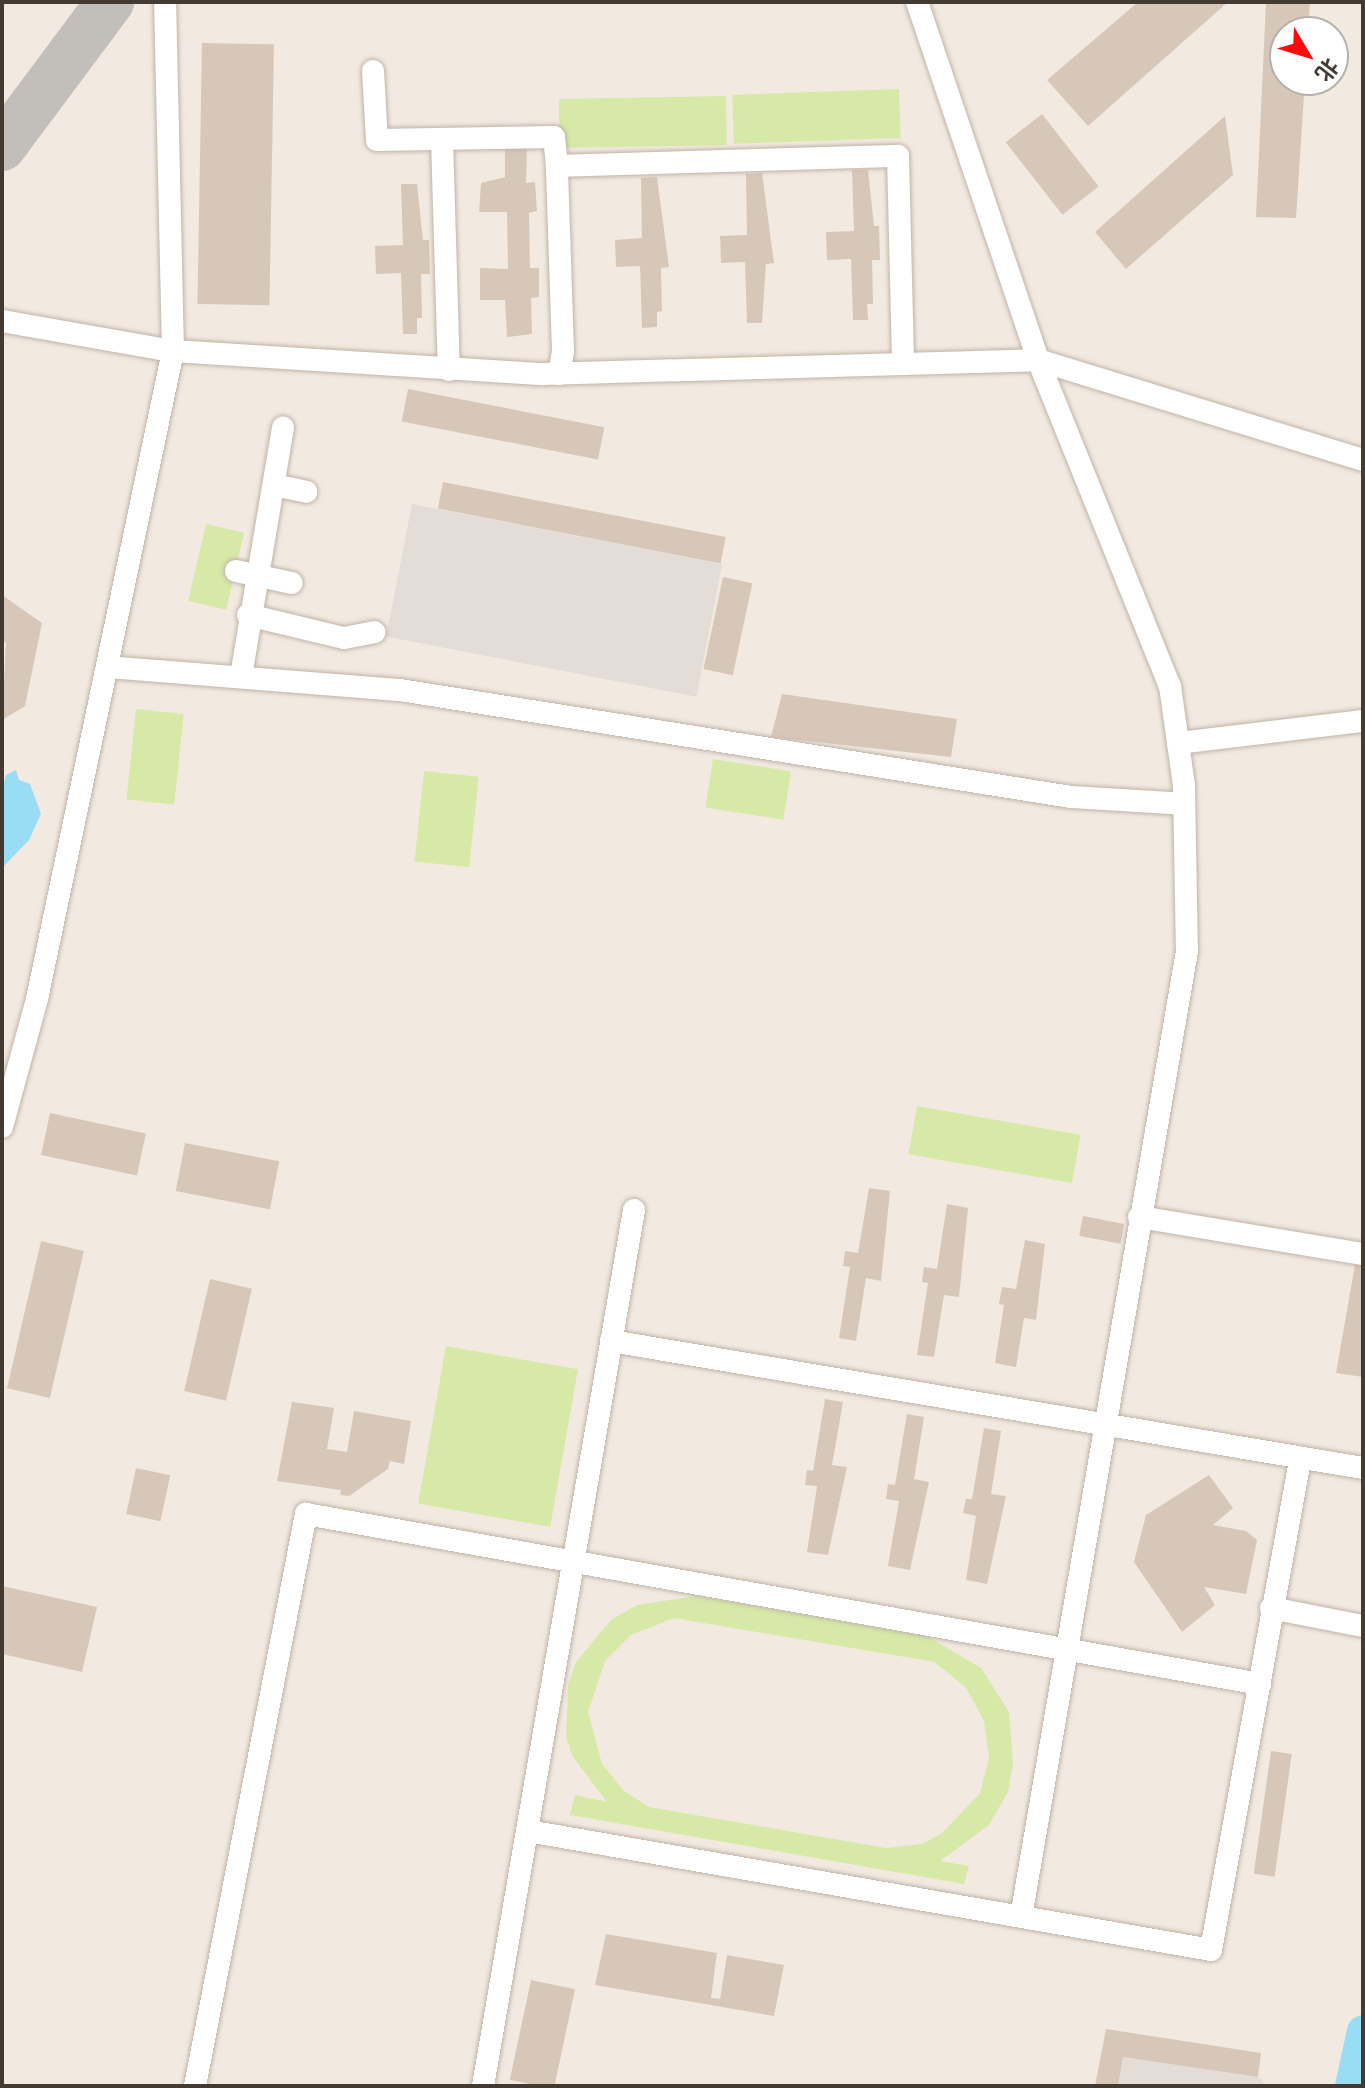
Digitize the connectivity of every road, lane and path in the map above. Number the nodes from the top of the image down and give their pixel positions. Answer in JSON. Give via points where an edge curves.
{"nodes":[{"id":1,"x":165,"y":2,"type":"edge"},
{"id":2,"x":917,"y":2,"type":"edge"},
{"id":3,"x":373,"y":71,"type":"dead end"},
{"id":4,"x":442,"y":139,"type":"junction"},
{"id":5,"x":557,"y":166,"type":"junction"},
{"id":6,"x":2,"y":321,"type":"edge"},
{"id":7,"x":173,"y":351,"type":"junction"},
{"id":8,"x":1038,"y":360,"type":"junction"},
{"id":9,"x":903,"y":363,"type":"junction"},
{"id":10,"x":449,"y":370,"type":"junction"},
{"id":11,"x":559,"y":374,"type":"junction"},
{"id":12,"x":283,"y":428,"type":"dead end"},
{"id":13,"x":1363,"y":460,"type":"edge"},
{"id":14,"x":274,"y":485,"type":"junction"},
{"id":15,"x":306,"y":492,"type":"dead end"},
{"id":16,"x":245,"y":572,"type":"junction"},
{"id":17,"x":292,"y":583,"type":"dead end"},
{"id":18,"x":248,"y":615,"type":"junction"},
{"id":19,"x":374,"y":632,"type":"dead end"},
{"id":20,"x":107,"y":667,"type":"junction"},
{"id":21,"x":241,"y":676,"type":"junction"},
{"id":22,"x":1363,"y":721,"type":"edge"},
{"id":23,"x":1178,"y":743,"type":"junction"},
{"id":24,"x":1184,"y":804,"type":"junction"},
{"id":25,"x":2,"y":1127,"type":"edge"},
{"id":26,"x":634,"y":1210,"type":"dead end"},
{"id":27,"x":1139,"y":1217,"type":"junction"},
{"id":28,"x":1363,"y":1254,"type":"edge"},
{"id":29,"x":611,"y":1341,"type":"junction"},
{"id":30,"x":1103,"y":1427,"type":"junction"},
{"id":31,"x":1300,"y":1459,"type":"junction"},
{"id":32,"x":1363,"y":1468,"type":"edge"},
{"id":33,"x":574,"y":1561,"type":"junction"},
{"id":34,"x":1271,"y":1608,"type":"junction"},
{"id":35,"x":1363,"y":1626,"type":"edge"},
{"id":36,"x":1065,"y":1649,"type":"junction"},
{"id":37,"x":1260,"y":1684,"type":"junction"},
{"id":38,"x":528,"y":1831,"type":"junction"},
{"id":39,"x":1021,"y":1917,"type":"junction"},
{"id":40,"x":195,"y":2086,"type":"edge"},
{"id":41,"x":483,"y":2086,"type":"edge"}],
"edges":[{"from":1,"to":7,"type":"street"},
{"from":2,"to":8,"type":"street"},
{"from":3,"to":4,"type":"street","via":[[377,140]]},
{"from":4,"to":5,"type":"street","via":[[554,137]]},
{"from":4,"to":10,"type":"street"},
{"from":5,"to":9,"type":"street","via":[[898,156]]},
{"from":5,"to":11,"type":"street","via":[[563,351]]},
{"from":6,"to":7,"type":"street"},
{"from":7,"to":10,"type":"street"},
{"from":7,"to":20,"type":"street"},
{"from":8,"to":9,"type":"street"},
{"from":8,"to":13,"type":"street"},
{"from":8,"to":23,"type":"street","via":[[1170,686]]},
{"from":9,"to":11,"type":"street"},
{"from":10,"to":11,"type":"street"},
{"from":12,"to":14,"type":"street"},
{"from":14,"to":15,"type":"street"},
{"from":14,"to":16,"type":"street"},
{"from":16,"to":17,"type":"street"},
{"from":16,"to":18,"type":"street"},
{"from":18,"to":19,"type":"street","via":[[344,638]]},
{"from":18,"to":21,"type":"street"},
{"from":20,"to":21,"type":"street"},
{"from":20,"to":25,"type":"street","via":[[37,999]]},
{"from":21,"to":24,"type":"street","via":[[400,690],[1071,797]]},
{"from":22,"to":23,"type":"street"},
{"from":23,"to":24,"type":"street"},
{"from":24,"to":27,"type":"street","via":[[1187,951]]},
{"from":26,"to":29,"type":"street"},
{"from":27,"to":28,"type":"street"},
{"from":27,"to":30,"type":"street"},
{"from":29,"to":30,"type":"street"},
{"from":29,"to":33,"type":"street"},
{"from":30,"to":31,"type":"street"},
{"from":30,"to":36,"type":"street"},
{"from":31,"to":32,"type":"street"},
{"from":31,"to":34,"type":"street"},
{"from":33,"to":36,"type":"street"},
{"from":33,"to":38,"type":"street"},
{"from":33,"to":40,"type":"street","via":[[306,1514]]},
{"from":34,"to":35,"type":"street"},
{"from":34,"to":37,"type":"street"},
{"from":36,"to":37,"type":"street"},
{"from":36,"to":39,"type":"street"},
{"from":37,"to":39,"type":"street","via":[[1211,1950]]},
{"from":38,"to":39,"type":"street"},
{"from":38,"to":41,"type":"street"}]}
